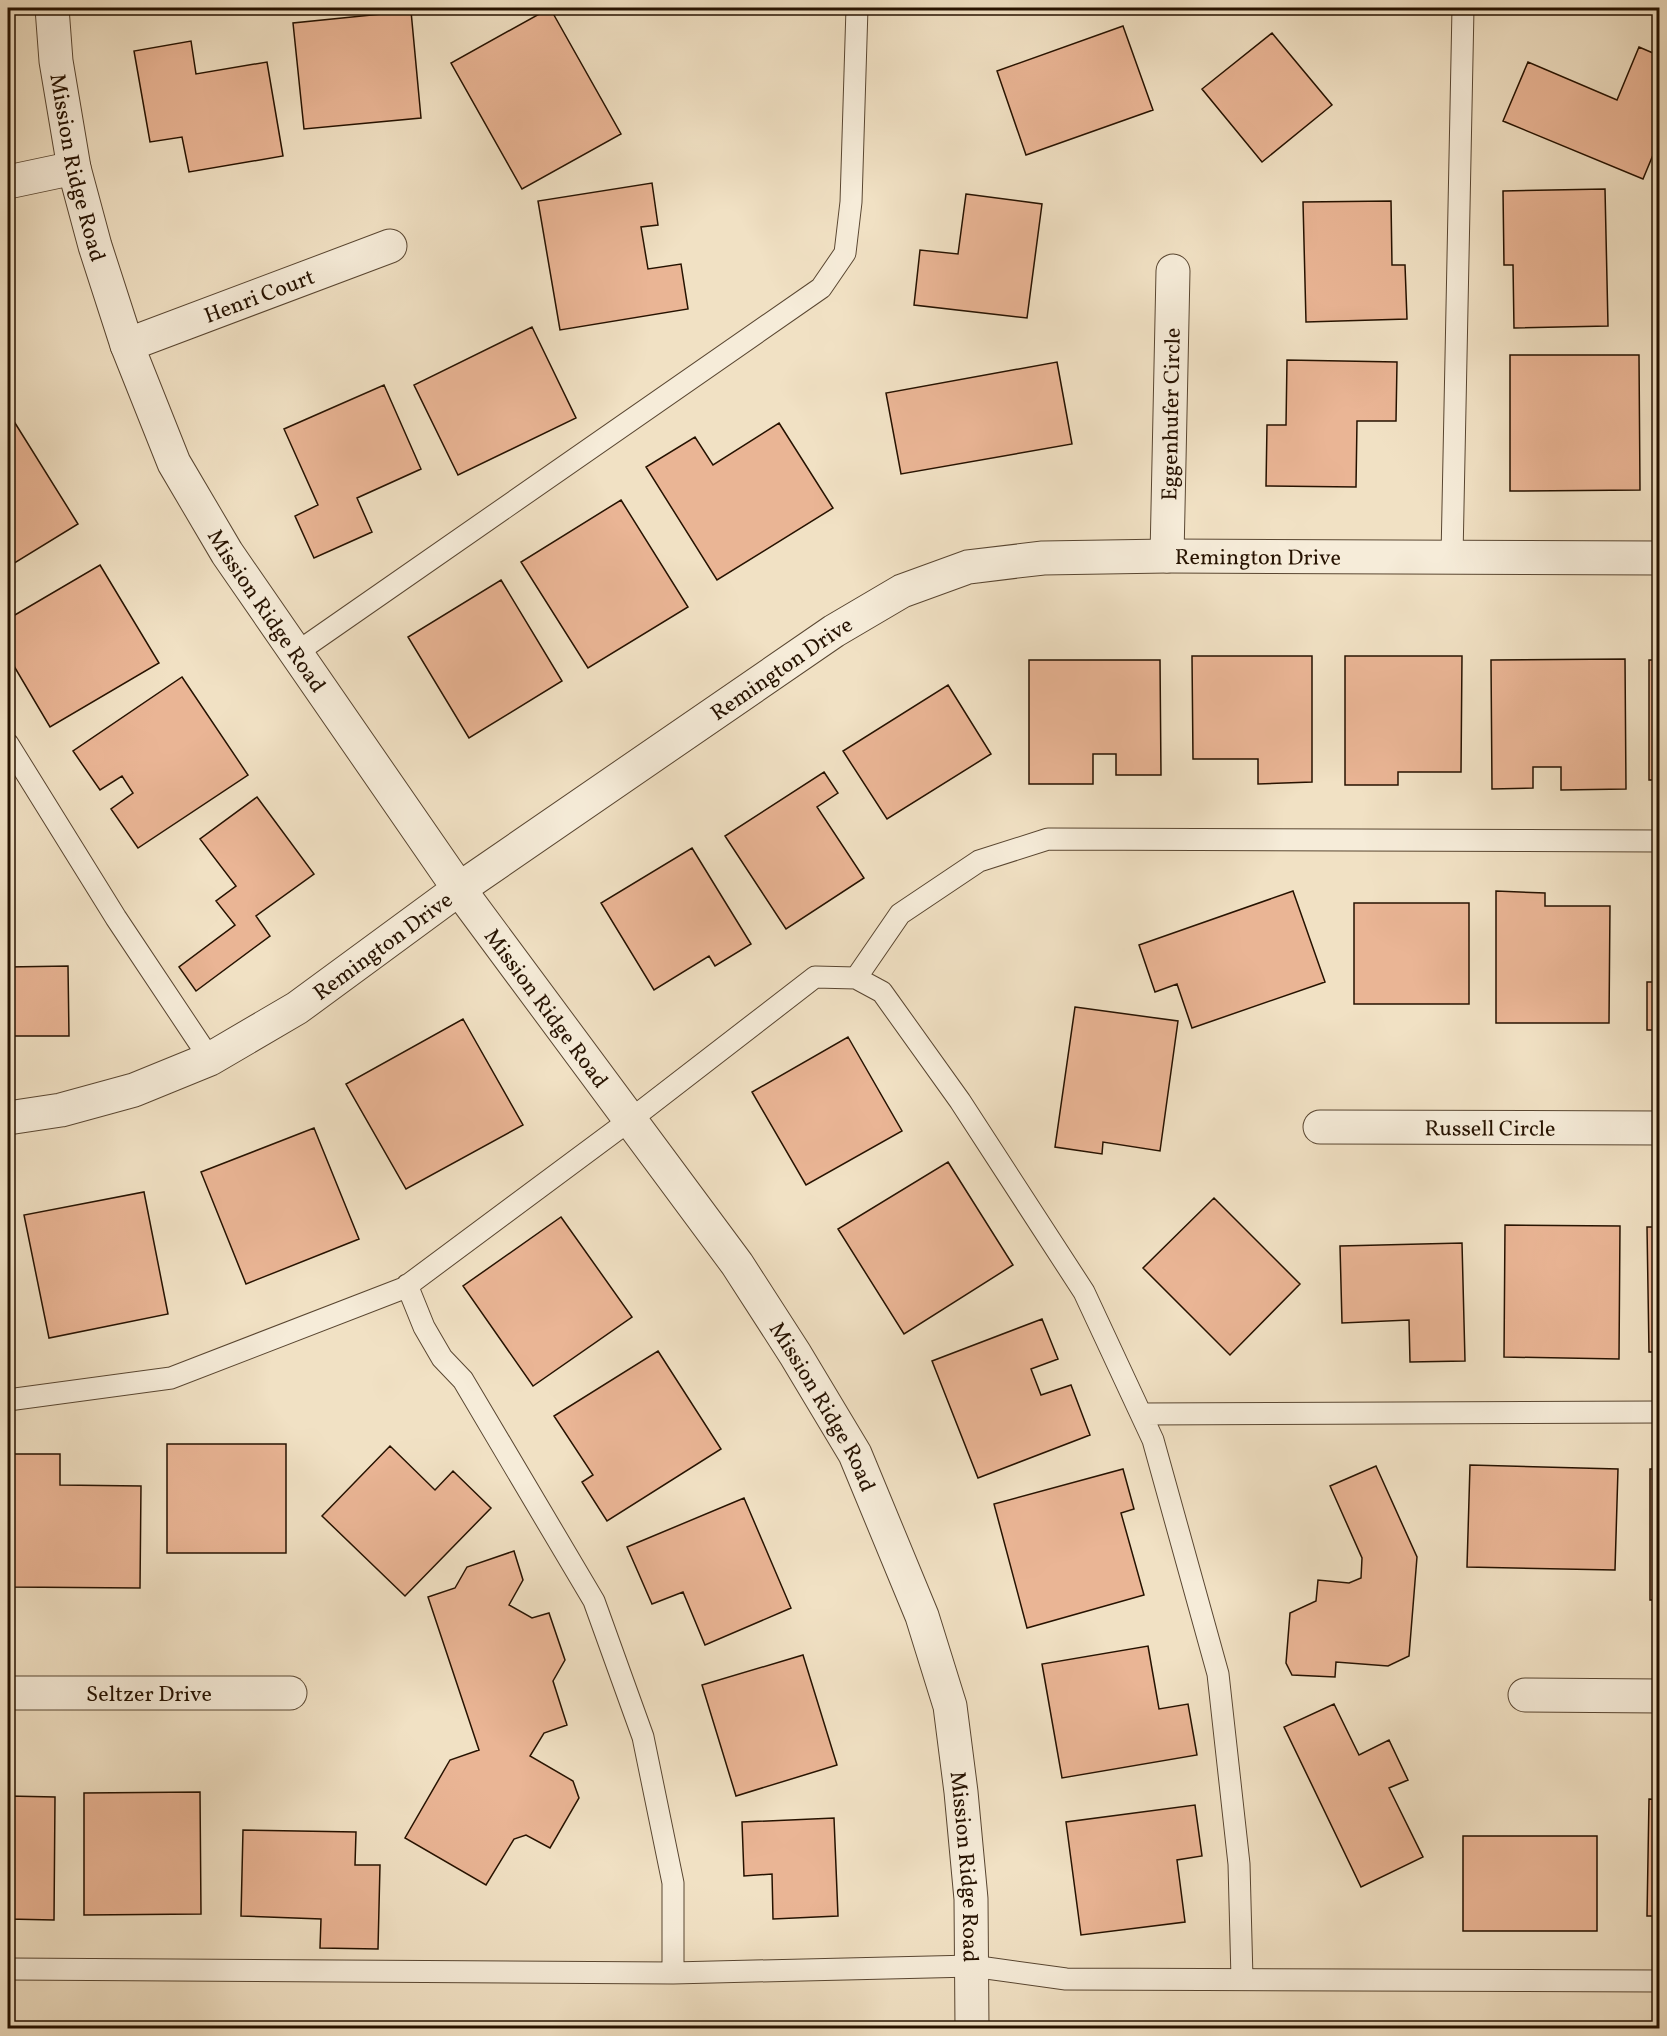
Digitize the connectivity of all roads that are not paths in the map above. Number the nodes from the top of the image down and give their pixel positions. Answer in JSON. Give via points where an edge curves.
{"nodes":[{"id":1,"x":52,"y":8,"type":"edge"},
{"id":2,"x":857,"y":8,"type":"edge"},
{"id":3,"x":1463,"y":8,"type":"edge"},
{"id":4,"x":74,"y":168,"type":"junction"},
{"id":5,"x":8,"y":182,"type":"edge"},
{"id":6,"x":390,"y":246,"type":"dead end"},
{"id":7,"x":1173,"y":271,"type":"dead end"},
{"id":8,"x":127,"y":345,"type":"junction"},
{"id":9,"x":1167,"y":556,"type":"junction"},
{"id":10,"x":1452,"y":557,"type":"junction"},
{"id":11,"x":1659,"y":558,"type":"edge"},
{"id":12,"x":296,"y":653,"type":"junction"},
{"id":13,"x":8,"y":744,"type":"edge"},
{"id":14,"x":1659,"y":841,"type":"edge"},
{"id":15,"x":459,"y":889,"type":"junction"},
{"id":16,"x":856,"y":978,"type":"junction"},
{"id":17,"x":210,"y":1059,"type":"junction"},
{"id":18,"x":8,"y":1118,"type":"edge"},
{"id":19,"x":630,"y":1120,"type":"junction"},
{"id":20,"x":1320,"y":1127,"type":"dead end"},
{"id":21,"x":1659,"y":1128,"type":"edge"},
{"id":22,"x":407,"y":1285,"type":"junction"},
{"id":23,"x":8,"y":1400,"type":"edge"},
{"id":24,"x":1659,"y":1412,"type":"edge"},
{"id":25,"x":1141,"y":1414,"type":"junction"},
{"id":26,"x":8,"y":1693,"type":"edge"},
{"id":27,"x":290,"y":1693,"type":"dead end"},
{"id":28,"x":1525,"y":1695,"type":"dead end"},
{"id":29,"x":1659,"y":1696,"type":"edge"},
{"id":30,"x":972,"y":1966,"type":"junction"},
{"id":31,"x":8,"y":1969,"type":"edge"},
{"id":32,"x":673,"y":1973,"type":"junction"},
{"id":33,"x":1242,"y":1979,"type":"junction"},
{"id":34,"x":1659,"y":1981,"type":"edge"},
{"id":35,"x":972,"y":2028,"type":"edge"}],
"edges":[{"from":1,"to":4,"type":"street","name":"Mission Ridge Road","via":[[56,61]]},
{"from":2,"to":12,"type":"lane","via":[[851,202],[844,253],[821,288]]},
{"from":3,"to":10,"type":"lane"},
{"from":4,"to":5,"type":"street"},
{"from":4,"to":8,"type":"street","name":"Mission Ridge Road"},
{"from":6,"to":8,"type":"street","name":"Henri Court"},
{"from":7,"to":9,"type":"street","name":"Eggenhufer Circle"},
{"from":8,"to":12,"type":"street","name":"Mission Ridge Road","via":[[174,464],[227,553]]},
{"from":9,"to":10,"type":"street","name":"Remington Drive"},
{"from":9,"to":15,"type":"street","name":"Remington Drive","via":[[1044,558],[968,567],[902,591],[834,631]]},
{"from":10,"to":11,"type":"street","name":"Remington Drive"},
{"from":12,"to":15,"type":"street","name":"Mission Ridge Road"},
{"from":13,"to":17,"type":"lane","via":[[116,918]]},
{"from":14,"to":16,"type":"lane","via":[[1048,840],[979,861],[900,914]]},
{"from":15,"to":17,"type":"street","name":"Remington Drive","via":[[297,1008]]},
{"from":15,"to":19,"type":"street","name":"Mission Ridge Road"},
{"from":16,"to":19,"type":"lane","via":[[815,977]]},
{"from":16,"to":25,"type":"lane","via":[[882,992],[973,1121],[1084,1292]]},
{"from":17,"to":18,"type":"street","name":"Remington Drive","via":[[134,1090],[61,1110]]},
{"from":19,"to":22,"type":"lane"},
{"from":19,"to":30,"type":"street","name":"Mission Ridge Road","via":[[737,1264],[855,1454],[922,1616],[950,1706],[970,1888]]},
{"from":20,"to":21,"type":"street","name":"Russell Circle"},
{"from":22,"to":23,"type":"lane","via":[[171,1378]]},
{"from":22,"to":32,"type":"lane","via":[[442,1358],[463,1380],[594,1601],[643,1737],[673,1883]]},
{"from":24,"to":25,"type":"lane"},
{"from":25,"to":33,"type":"lane","via":[[1153,1440],[1218,1674],[1239,1864]]},
{"from":26,"to":27,"type":"street","name":"Seltzer Drive"},
{"from":28,"to":29,"type":"street"},
{"from":30,"to":32,"type":"lane"},
{"from":30,"to":33,"type":"lane","via":[[1066,1979]]},
{"from":30,"to":35,"type":"street","name":"Mission Ridge Road"},
{"from":31,"to":32,"type":"lane"},
{"from":33,"to":34,"type":"lane"}]}
